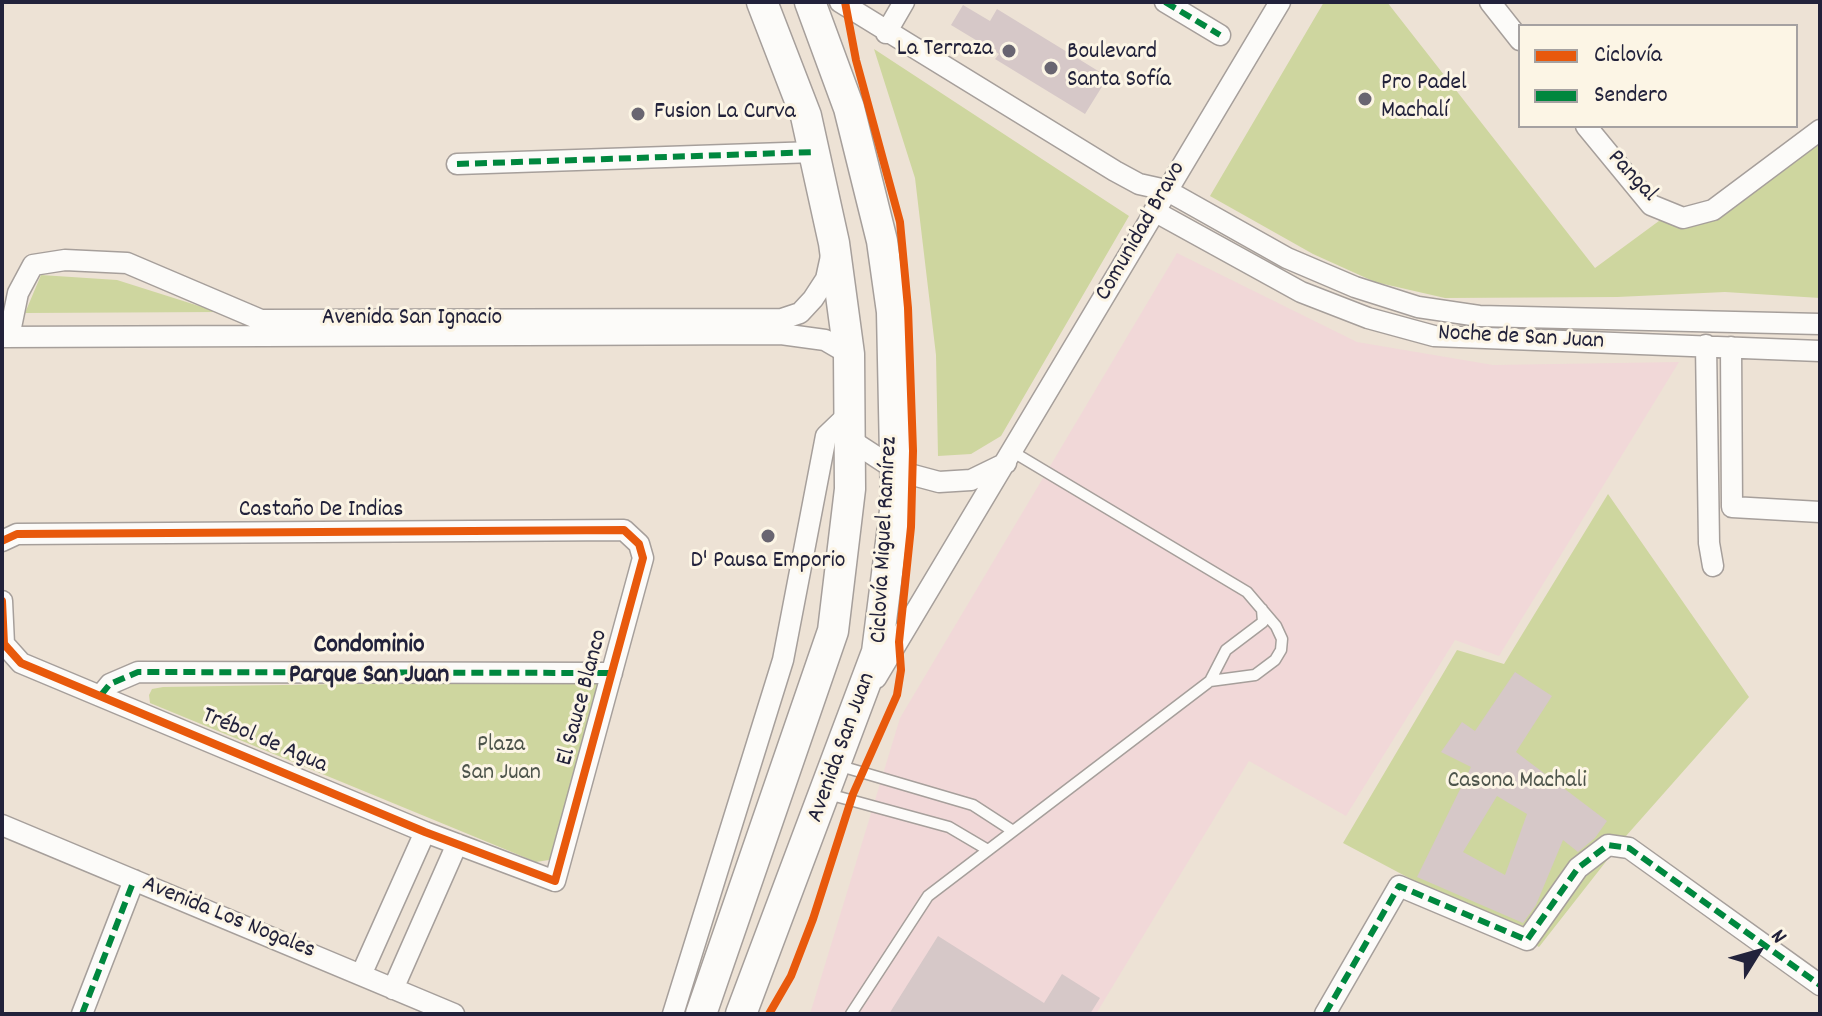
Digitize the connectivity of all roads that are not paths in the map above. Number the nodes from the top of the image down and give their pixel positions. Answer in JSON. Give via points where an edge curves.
{"nodes":[{"id":1,"x":762,"y":2,"type":"edge"},
{"id":2,"x":810,"y":2,"type":"edge"},
{"id":3,"x":840,"y":2,"type":"edge"},
{"id":4,"x":904,"y":2,"type":"edge"},
{"id":5,"x":1165,"y":2,"type":"edge"},
{"id":6,"x":1280,"y":2,"type":"edge"},
{"id":7,"x":1490,"y":2,"type":"edge"},
{"id":8,"x":886,"y":33,"type":"junction"},
{"id":9,"x":1220,"y":35,"type":"dead end"},
{"id":10,"x":1518,"y":37,"type":"edge"},
{"id":11,"x":1588,"y":128,"type":"edge"},
{"id":12,"x":1820,"y":130,"type":"edge"},
{"id":13,"x":815,"y":152,"type":"junction"},
{"id":14,"x":457,"y":164,"type":"dead end"},
{"id":15,"x":1166,"y":190,"type":"junction"},
{"id":16,"x":1154,"y":211,"type":"junction"},
{"id":17,"x":834,"y":243,"type":"junction"},
{"id":18,"x":1820,"y":324,"type":"edge"},
{"id":19,"x":538,"y":328,"type":"junction"},
{"id":20,"x":260,"y":329,"type":"junction"},
{"id":21,"x":5,"y":337,"type":"edge"},
{"id":22,"x":1706,"y":345,"type":"junction"},
{"id":23,"x":1731,"y":347,"type":"junction"},
{"id":24,"x":1820,"y":351,"type":"edge"},
{"id":25,"x":849,"y":354,"type":"junction"},
{"id":26,"x":852,"y":427,"type":"junction"},
{"id":27,"x":1010,"y":457,"type":"junction"},
{"id":28,"x":898,"y":471,"type":"junction"},
{"id":29,"x":1732,"y":507,"type":"junction"},
{"id":30,"x":1820,"y":512,"type":"edge"},
{"id":31,"x":1708,"y":519,"type":"junction"},
{"id":32,"x":624,"y":530,"type":"joint"},
{"id":33,"x":10,"y":538,"type":"edge"},
{"id":34,"x":1713,"y":566,"type":"dead end"},
{"id":35,"x":2,"y":601,"type":"edge"},
{"id":36,"x":1262,"y":607,"type":"junction"},
{"id":37,"x":612,"y":673,"type":"junction"},
{"id":38,"x":1210,"y":681,"type":"junction"},
{"id":39,"x":864,"y":694,"type":"junction"},
{"id":40,"x":101,"y":695,"type":"junction"},
{"id":41,"x":837,"y":765,"type":"junction"},
{"id":42,"x":826,"y":793,"type":"junction"},
{"id":43,"x":2,"y":825,"type":"edge"},
{"id":44,"x":1013,"y":831,"type":"junction"},
{"id":45,"x":425,"y":832,"type":"junction"},
{"id":46,"x":457,"y":844,"type":"junction"},
{"id":47,"x":988,"y":850,"type":"junction"},
{"id":48,"x":134,"y":880,"type":"junction"},
{"id":49,"x":555,"y":881,"type":"joint"},
{"id":50,"x":361,"y":975,"type":"junction"},
{"id":51,"x":1820,"y":985,"type":"edge"},
{"id":52,"x":393,"y":989,"type":"junction"},
{"id":53,"x":82,"y":1014,"type":"edge"},
{"id":54,"x":454,"y":1014,"type":"edge"},
{"id":55,"x":673,"y":1014,"type":"edge"},
{"id":56,"x":701,"y":1014,"type":"edge"},
{"id":57,"x":741,"y":1014,"type":"edge"},
{"id":58,"x":851,"y":1014,"type":"edge"},
{"id":59,"x":1325,"y":1014,"type":"edge"}],
"edges":[{"from":1,"to":13,"type":"main road","name":"Avenida San Juan","via":[[783,48]]},
{"from":2,"to":28,"type":"main road","name":"Avenida San Juan","via":[[849,108],[882,241],[892,312]]},
{"from":3,"to":8,"type":"street"},
{"from":4,"to":8,"type":"street"},
{"from":5,"to":9,"type":"street"},
{"from":6,"to":15,"type":"street","name":"Comunidad Bravo"},
{"from":7,"to":10,"type":"street"},
{"from":8,"to":15,"type":"street","via":[[1115,171]]},
{"from":11,"to":12,"type":"street","name":"Pangal","via":[[1651,205],[1683,218],[1713,210]]},
{"from":13,"to":14,"type":"street"},
{"from":13,"to":17,"type":"main road","name":"Avenida San Juan"},
{"from":15,"to":16,"type":"street","name":"Comunidad Bravo"},
{"from":15,"to":18,"type":"street","via":[[1287,258],[1418,307],[1479,316]]},
{"from":16,"to":22,"type":"street","name":"Noche de San Juan","via":[[1301,292],[1434,336]]},
{"from":16,"to":27,"type":"street","name":"Comunidad Bravo"},
{"from":17,"to":19,"type":"street","name":"Avenida San Ignacio","via":[[826,279],[813,299],[800,313],[782,319]]},
{"from":17,"to":25,"type":"main road","name":"Avenida San Juan"},
{"from":19,"to":20,"type":"street","name":"Avenida San Ignacio"},
{"from":19,"to":25,"type":"street","name":"Avenida San Ignacio","via":[[806,335]]},
{"from":20,"to":21,"type":"street","name":"Avenida San Ignacio"},
{"from":20,"to":21,"type":"street","name":"Avenida San Ignacio","via":[[127,263],[65,260],[33,265]]},
{"from":22,"to":23,"type":"street","name":"Noche de San Juan"},
{"from":22,"to":31,"type":"street"},
{"from":23,"to":24,"type":"street","name":"Noche de San Juan"},
{"from":23,"to":29,"type":"street"},
{"from":25,"to":26,"type":"main road","name":"Avenida San Juan"},
{"from":26,"to":28,"type":"street","via":[[878,462]]},
{"from":26,"to":55,"type":"street","via":[[826,436],[783,660]]},
{"from":26,"to":56,"type":"main road","name":"Avenida San Juan","via":[[847,537],[833,631]]},
{"from":27,"to":28,"type":"street","via":[[971,480],[939,482]]},
{"from":27,"to":36,"type":"lane","via":[[1228,578]]},
{"from":27,"to":39,"type":"street","name":"Comunidad Bravo","via":[[892,657]]},
{"from":28,"to":39,"type":"main road","name":"Avenida San Juan","via":[[877,652]]},
{"from":29,"to":30,"type":"street"},
{"from":29,"to":31,"type":"street"},
{"from":31,"to":34,"type":"street"},
{"from":32,"to":33,"type":"street","name":"Castaño De Indias"},
{"from":32,"to":37,"type":"street","name":"El Sauce Blanco","via":[[639,544],[643,558]]},
{"from":35,"to":40,"type":"street","name":"Trébol de Agua","via":[[4,644],[14,658]]},
{"from":36,"to":38,"type":"lane","via":[[1263,622],[1226,650]]},
{"from":36,"to":38,"type":"lane","via":[[1282,639],[1275,660],[1245,678]]},
{"from":37,"to":40,"type":"street","via":[[138,672],[110,684]]},
{"from":37,"to":49,"type":"street","name":"El Sauce Blanco"},
{"from":38,"to":44,"type":"lane"},
{"from":39,"to":41,"type":"main road","name":"Avenida San Juan"},
{"from":40,"to":45,"type":"street","name":"Trébol de Agua"},
{"from":41,"to":42,"type":"main road","name":"Avenida San Juan"},
{"from":41,"to":44,"type":"lane","via":[[973,805]]},
{"from":42,"to":47,"type":"lane","via":[[949,827]]},
{"from":42,"to":57,"type":"main road","name":"Avenida San Juan"},
{"from":43,"to":48,"type":"street","name":"Avenida Los Nogales"},
{"from":44,"to":47,"type":"lane"},
{"from":45,"to":46,"type":"street","name":"Trébol de Agua"},
{"from":45,"to":50,"type":"street"},
{"from":46,"to":49,"type":"street","name":"Trébol de Agua"},
{"from":46,"to":52,"type":"street"},
{"from":47,"to":58,"type":"lane","via":[[920,905]]},
{"from":48,"to":50,"type":"street","name":"Avenida Los Nogales"},
{"from":48,"to":53,"type":"street"},
{"from":50,"to":52,"type":"street","name":"Avenida Los Nogales"},
{"from":51,"to":59,"type":"street","via":[[1629,848],[1608,845],[1578,868],[1527,940],[1399,886]]},
{"from":52,"to":54,"type":"street","name":"Avenida Los Nogales"}]}
